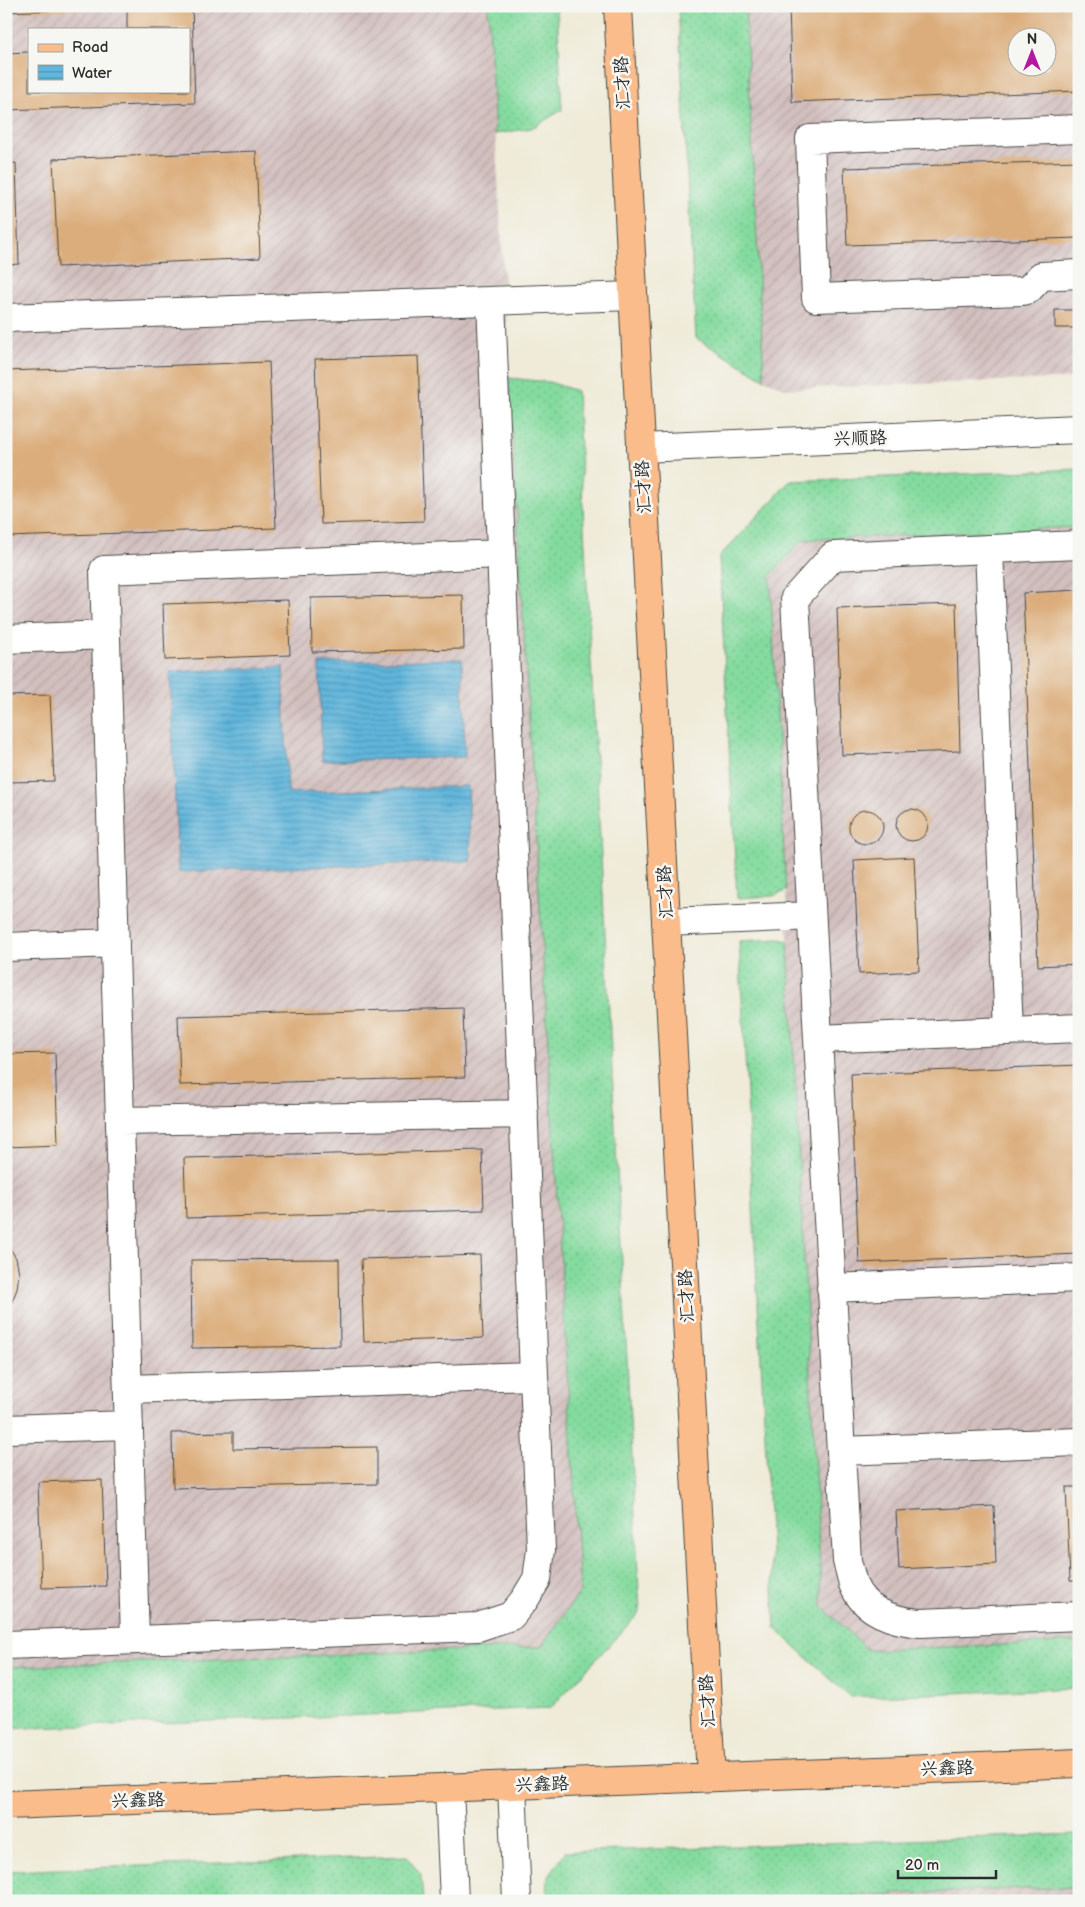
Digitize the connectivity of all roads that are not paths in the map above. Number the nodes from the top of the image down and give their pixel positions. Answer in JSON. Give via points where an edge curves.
{"nodes":[{"id":1,"x":618,"y":6,"type":"edge"},
{"id":2,"x":1079,"y":129,"type":"edge"},
{"id":3,"x":1079,"y":274,"type":"edge"},
{"id":4,"x":633,"y":296,"type":"junction"},
{"id":5,"x":491,"y":301,"type":"junction"},
{"id":6,"x":6,"y":318,"type":"edge"},
{"id":7,"x":1079,"y":429,"type":"edge"},
{"id":8,"x":641,"y":448,"type":"junction"},
{"id":9,"x":1079,"y":545,"type":"edge"},
{"id":10,"x":989,"y":549,"type":"junction"},
{"id":11,"x":501,"y":554,"type":"junction"},
{"id":12,"x":106,"y":635,"type":"junction"},
{"id":13,"x":6,"y":639,"type":"edge"},
{"id":14,"x":811,"y":916,"type":"junction"},
{"id":15,"x":666,"y":922,"type":"junction"},
{"id":16,"x":115,"y":943,"type":"junction"},
{"id":17,"x":6,"y":947,"type":"edge"},
{"id":18,"x":1079,"y":1028,"type":"edge"},
{"id":19,"x":1009,"y":1031,"type":"junction"},
{"id":20,"x":818,"y":1038,"type":"junction"},
{"id":21,"x":524,"y":1114,"type":"junction"},
{"id":22,"x":120,"y":1121,"type":"junction"},
{"id":23,"x":1079,"y":1278,"type":"edge"},
{"id":24,"x":831,"y":1288,"type":"junction"},
{"id":25,"x":534,"y":1376,"type":"junction"},
{"id":26,"x":128,"y":1389,"type":"junction"},
{"id":27,"x":129,"y":1425,"type":"junction"},
{"id":28,"x":6,"y":1429,"type":"edge"},
{"id":29,"x":1079,"y":1442,"type":"edge"},
{"id":30,"x":841,"y":1450,"type":"junction"},
{"id":31,"x":1079,"y":1616,"type":"edge"},
{"id":32,"x":135,"y":1640,"type":"junction"},
{"id":33,"x":6,"y":1645,"type":"edge"},
{"id":34,"x":1079,"y":1762,"type":"edge"},
{"id":35,"x":711,"y":1777,"type":"junction"},
{"id":36,"x":512,"y":1785,"type":"junction"},
{"id":37,"x":449,"y":1787,"type":"junction"},
{"id":38,"x":6,"y":1805,"type":"edge"},
{"id":39,"x":454,"y":1901,"type":"edge"},
{"id":40,"x":518,"y":1901,"type":"edge"}],
"edges":[{"from":1,"to":4,"type":"main road","name":"汇才路"},
{"from":2,"to":3,"type":"street","via":[[810,139],[816,298],[1022,291],[1029,289],[1042,276]]},
{"from":4,"to":5,"type":"street"},
{"from":4,"to":8,"type":"main road","name":"汇才路"},
{"from":5,"to":6,"type":"street"},
{"from":5,"to":11,"type":"street"},
{"from":7,"to":8,"type":"street","name":"兴顺路"},
{"from":8,"to":15,"type":"main road","name":"汇才路"},
{"from":9,"to":10,"type":"street"},
{"from":10,"to":14,"type":"street","via":[[833,556],[795,598]]},
{"from":10,"to":19,"type":"street"},
{"from":11,"to":12,"type":"street","via":[[104,570]]},
{"from":11,"to":21,"type":"street"},
{"from":12,"to":13,"type":"street"},
{"from":12,"to":16,"type":"street"},
{"from":14,"to":15,"type":"street"},
{"from":14,"to":20,"type":"street"},
{"from":15,"to":35,"type":"main road","name":"汇才路"},
{"from":16,"to":17,"type":"street"},
{"from":16,"to":22,"type":"street"},
{"from":18,"to":19,"type":"street"},
{"from":19,"to":20,"type":"street"},
{"from":20,"to":24,"type":"street"},
{"from":21,"to":22,"type":"street"},
{"from":21,"to":25,"type":"street"},
{"from":22,"to":26,"type":"street"},
{"from":23,"to":24,"type":"street"},
{"from":24,"to":30,"type":"street"},
{"from":25,"to":26,"type":"street"},
{"from":25,"to":32,"type":"street","via":[[541,1550],[537,1579],[511,1616],[478,1627]]},
{"from":26,"to":27,"type":"street"},
{"from":27,"to":28,"type":"street"},
{"from":27,"to":32,"type":"street"},
{"from":29,"to":30,"type":"street"},
{"from":30,"to":31,"type":"street","via":[[847,1561],[854,1585],[865,1603],[902,1622]]},
{"from":32,"to":33,"type":"street"},
{"from":34,"to":35,"type":"main road","name":"兴鑫路"},
{"from":35,"to":36,"type":"main road","name":"兴鑫路"},
{"from":36,"to":37,"type":"main road","name":"兴鑫路"},
{"from":36,"to":40,"type":"street"},
{"from":37,"to":38,"type":"main road","name":"兴鑫路"},
{"from":37,"to":39,"type":"street"}]}
